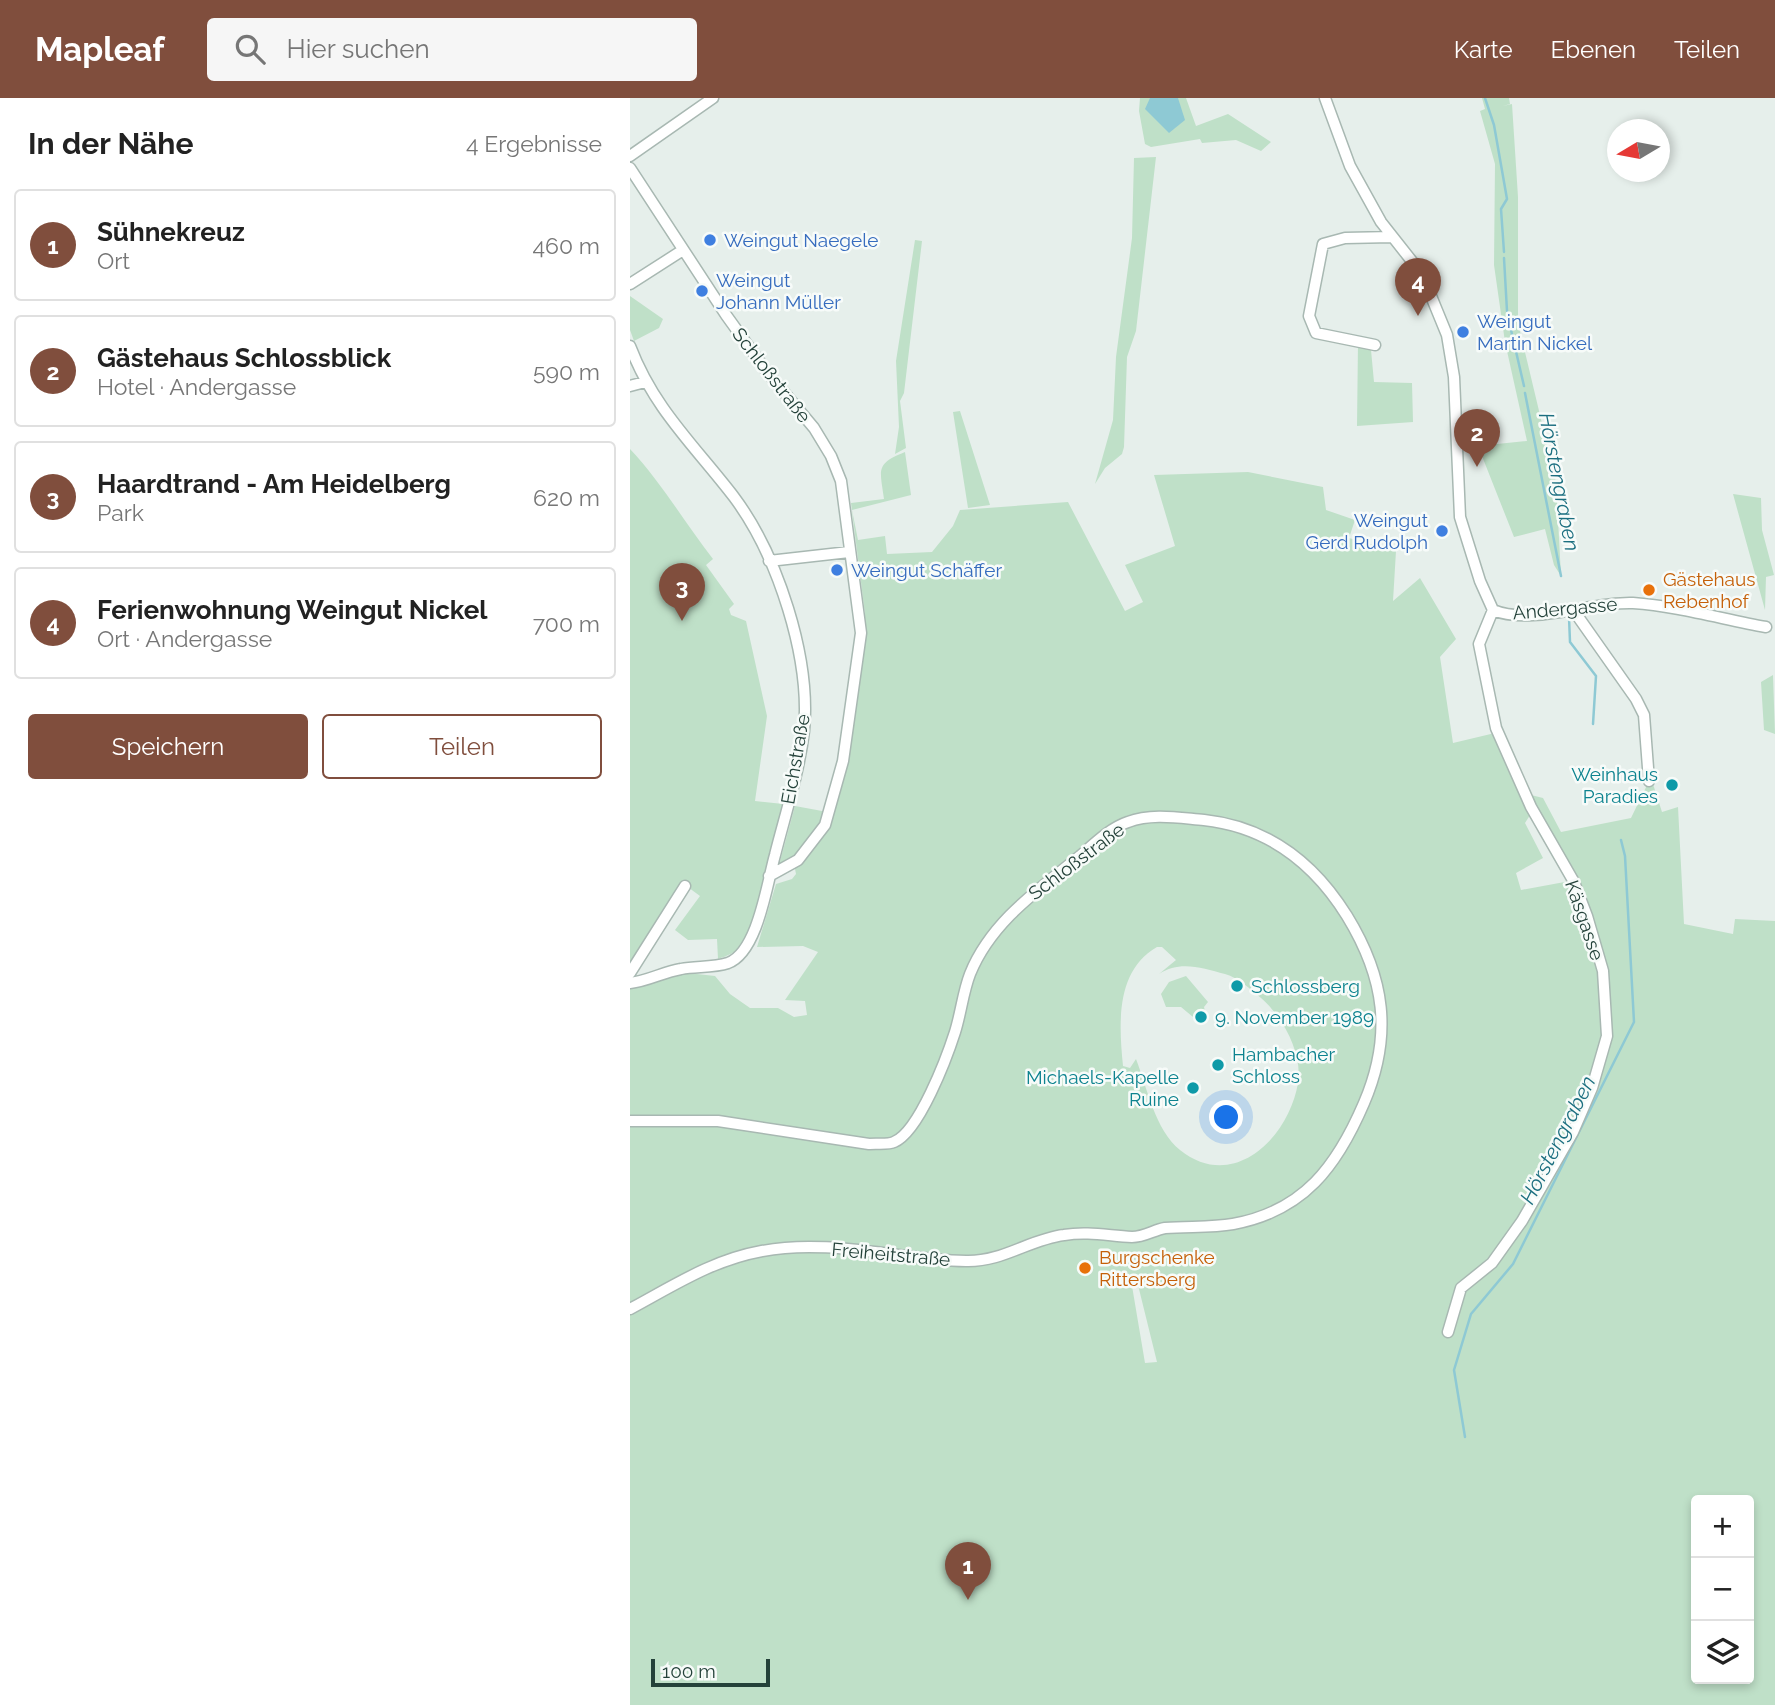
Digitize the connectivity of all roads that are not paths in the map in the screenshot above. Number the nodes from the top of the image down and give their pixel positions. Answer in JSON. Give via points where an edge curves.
{"nodes":[{"id":1,"x":713,"y":98,"type":"edge"},
{"id":2,"x":1325,"y":98,"type":"edge"},
{"id":3,"x":630,"y":156,"type":"edge"},
{"id":4,"x":630,"y":168,"type":"edge"},
{"id":5,"x":1392,"y":237,"type":"junction"},
{"id":6,"x":683,"y":250,"type":"junction"},
{"id":7,"x":630,"y":284,"type":"edge"},
{"id":8,"x":1375,"y":345,"type":"dead end"},
{"id":9,"x":630,"y":346,"type":"edge"},
{"id":10,"x":645,"y":382,"type":"junction"},
{"id":11,"x":630,"y":386,"type":"edge"},
{"id":12,"x":849,"y":552,"type":"junction"},
{"id":13,"x":769,"y":561,"type":"junction"},
{"id":14,"x":1493,"y":610,"type":"junction"},
{"id":15,"x":1574,"y":611,"type":"junction"},
{"id":16,"x":1766,"y":626,"type":"dead end"},
{"id":17,"x":1649,"y":781,"type":"dead end"},
{"id":18,"x":769,"y":876,"type":"junction"},
{"id":19,"x":685,"y":886,"type":"dead end"},
{"id":20,"x":630,"y":975,"type":"edge"},
{"id":21,"x":630,"y":983,"type":"edge"},
{"id":22,"x":630,"y":1121,"type":"edge"},
{"id":23,"x":1119,"y":1235,"type":"joint"},
{"id":24,"x":630,"y":1309,"type":"edge"},
{"id":25,"x":1448,"y":1332,"type":"dead end"}],
"edges":[{"from":1,"to":3,"type":"street"},
{"from":2,"to":5,"type":"street","name":"Andergasse","via":[[1350,166]]},
{"from":4,"to":6,"type":"street","name":"Schloßstraße"},
{"from":5,"to":8,"type":"street","via":[[1345,238],[1322,244],[1314,281],[1309,316],[1316,333]]},
{"from":5,"to":14,"type":"street","name":"Andergasse","via":[[1422,274],[1447,335],[1455,389],[1460,517]]},
{"from":6,"to":7,"type":"street"},
{"from":6,"to":12,"type":"street","name":"Schloßstraße","via":[[831,456],[841,481]]},
{"from":9,"to":10,"type":"street","name":"Eichstraße"},
{"from":10,"to":11,"type":"street"},
{"from":10,"to":13,"type":"street","name":"Eichstraße","via":[[671,423],[736,501]]},
{"from":12,"to":13,"type":"street"},
{"from":12,"to":18,"type":"street","name":"Schloßstraße","via":[[861,633],[843,761],[825,825],[798,860]]},
{"from":13,"to":18,"type":"street","name":"Eichstraße","via":[[799,652],[805,710],[799,760]]},
{"from":14,"to":15,"type":"street","name":"Andergasse"},
{"from":14,"to":25,"type":"street","name":"Käsgasse","via":[[1479,644],[1496,728],[1587,916],[1603,971],[1607,1036],[1573,1132],[1492,1263],[1461,1288]]},
{"from":15,"to":16,"type":"street","name":"Andergasse","via":[[1632,603]]},
{"from":15,"to":17,"type":"street","via":[[1640,707],[1647,729]]},
{"from":18,"to":21,"type":"street","via":[[750,940],[738,958]]},
{"from":19,"to":20,"type":"street"},
{"from":20,"to":21,"type":"street"},
{"from":22,"to":23,"type":"street","name":"Schloßstraße","via":[[718,1121],[894,1143],[913,1128],[928,1097],[954,1035],[970,973],[992,936],[1025,899],[1129,821],[1182,818],[1250,829],[1308,864],[1362,940],[1381,996],[1379,1055],[1370,1089],[1344,1144],[1319,1180],[1294,1202],[1267,1216],[1233,1224],[1161,1229],[1135,1237]]},
{"from":23,"to":24,"type":"street","name":"Freiheitstraße","via":[[1049,1237],[1006,1256],[968,1261],[854,1247],[764,1251],[700,1270]]}]}
